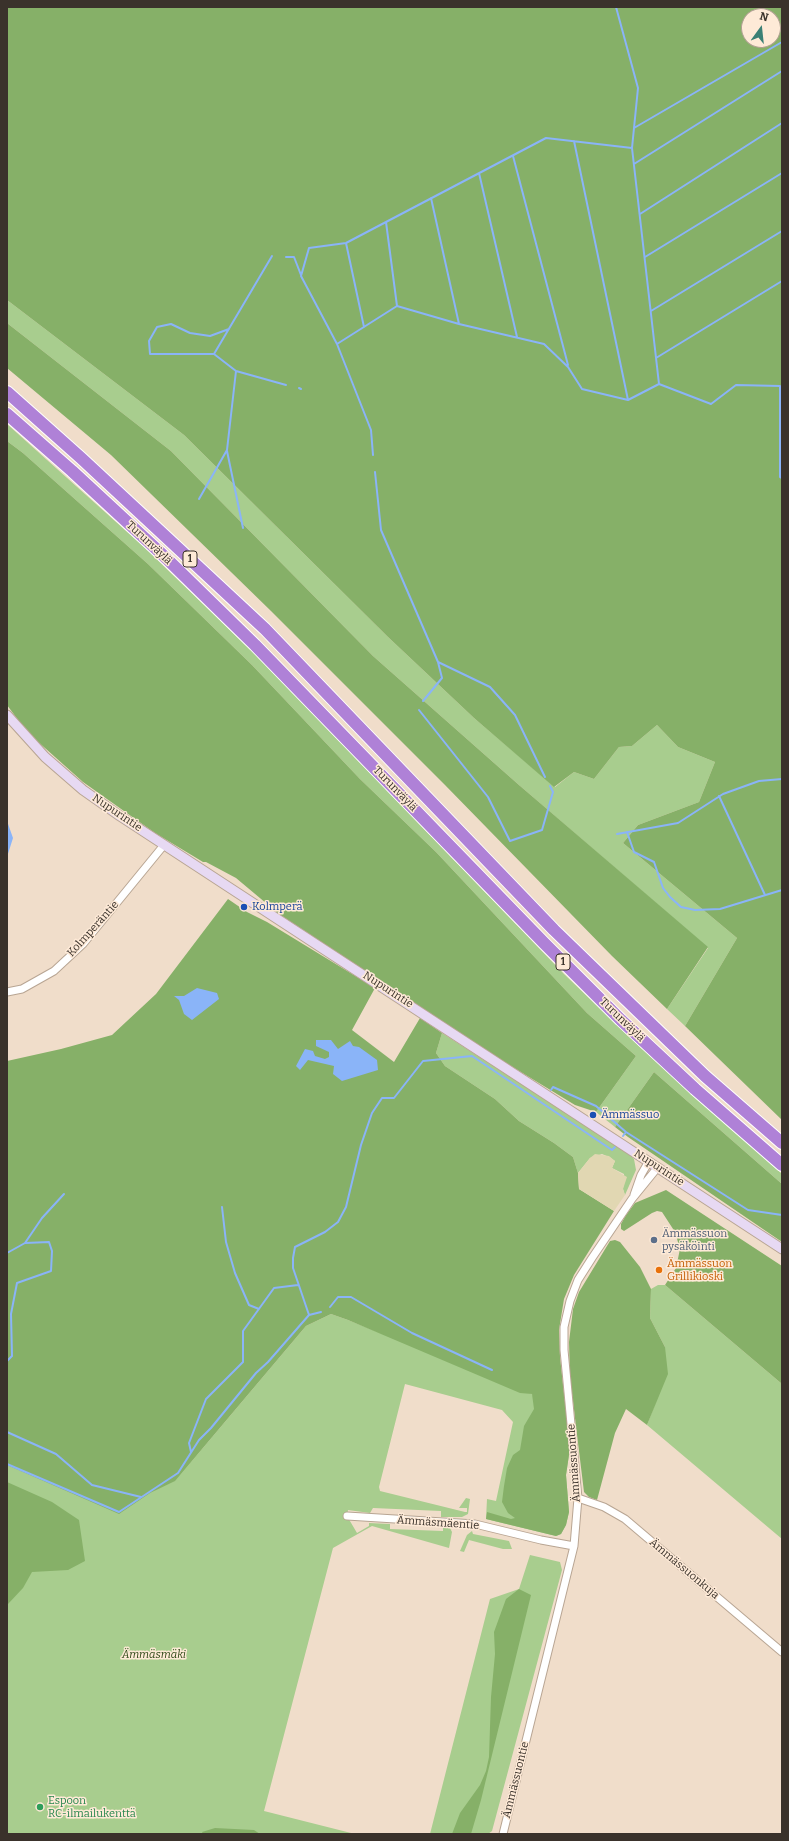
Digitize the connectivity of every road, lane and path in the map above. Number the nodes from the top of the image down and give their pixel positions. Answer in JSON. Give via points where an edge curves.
{"nodes":[{"id":1,"x":7,"y":392,"type":"edge"},
{"id":2,"x":7,"y":414,"type":"edge"},
{"id":3,"x":7,"y":715,"type":"edge"},
{"id":4,"x":164,"y":845,"type":"junction"},
{"id":5,"x":7,"y":992,"type":"edge"},
{"id":6,"x":782,"y":1143,"type":"edge"},
{"id":7,"x":649,"y":1161,"type":"junction"},
{"id":8,"x":782,"y":1165,"type":"edge"},
{"id":9,"x":658,"y":1167,"type":"junction"},
{"id":10,"x":632,"y":1199,"type":"junction"},
{"id":11,"x":782,"y":1249,"type":"edge"},
{"id":12,"x":578,"y":1498,"type":"junction"},
{"id":13,"x":347,"y":1516,"type":"dead end"},
{"id":14,"x":574,"y":1546,"type":"junction"},
{"id":15,"x":782,"y":1652,"type":"edge"},
{"id":16,"x":503,"y":1834,"type":"edge"}],
"edges":[{"from":1,"to":6,"type":"highway","name":"Turunväylä","number":"1","via":[[265,629],[554,930],[705,1076]]},
{"from":2,"to":8,"type":"highway","name":"Turunväylä","number":"1","via":[[166,558],[255,645],[621,1020]]},
{"from":3,"to":4,"type":"main road","name":"Nupurintie","via":[[45,757],[83,790]]},
{"from":4,"to":5,"type":"street","name":"Kolmperäntie","via":[[82,944],[54,971],[22,989]]},
{"from":4,"to":7,"type":"main road","name":"Nupurintie"},
{"from":7,"to":9,"type":"main road","name":"Nupurintie"},
{"from":7,"to":10,"type":"street","name":"Ämmässuontie"},
{"from":9,"to":10,"type":"street","name":"Ämmässuontie"},
{"from":9,"to":11,"type":"main road","name":"Nupurintie"},
{"from":10,"to":12,"type":"street","name":"Ämmässuontie","via":[[578,1280],[564,1327]]},
{"from":12,"to":14,"type":"street","name":"Ämmässuontie"},
{"from":12,"to":15,"type":"street","name":"Ämmässuonkuja","via":[[604,1507],[625,1519]]},
{"from":13,"to":14,"type":"street","name":"Ämmäsmäentie","via":[[475,1524]]},
{"from":14,"to":16,"type":"street","name":"Ämmässuontie"}]}
